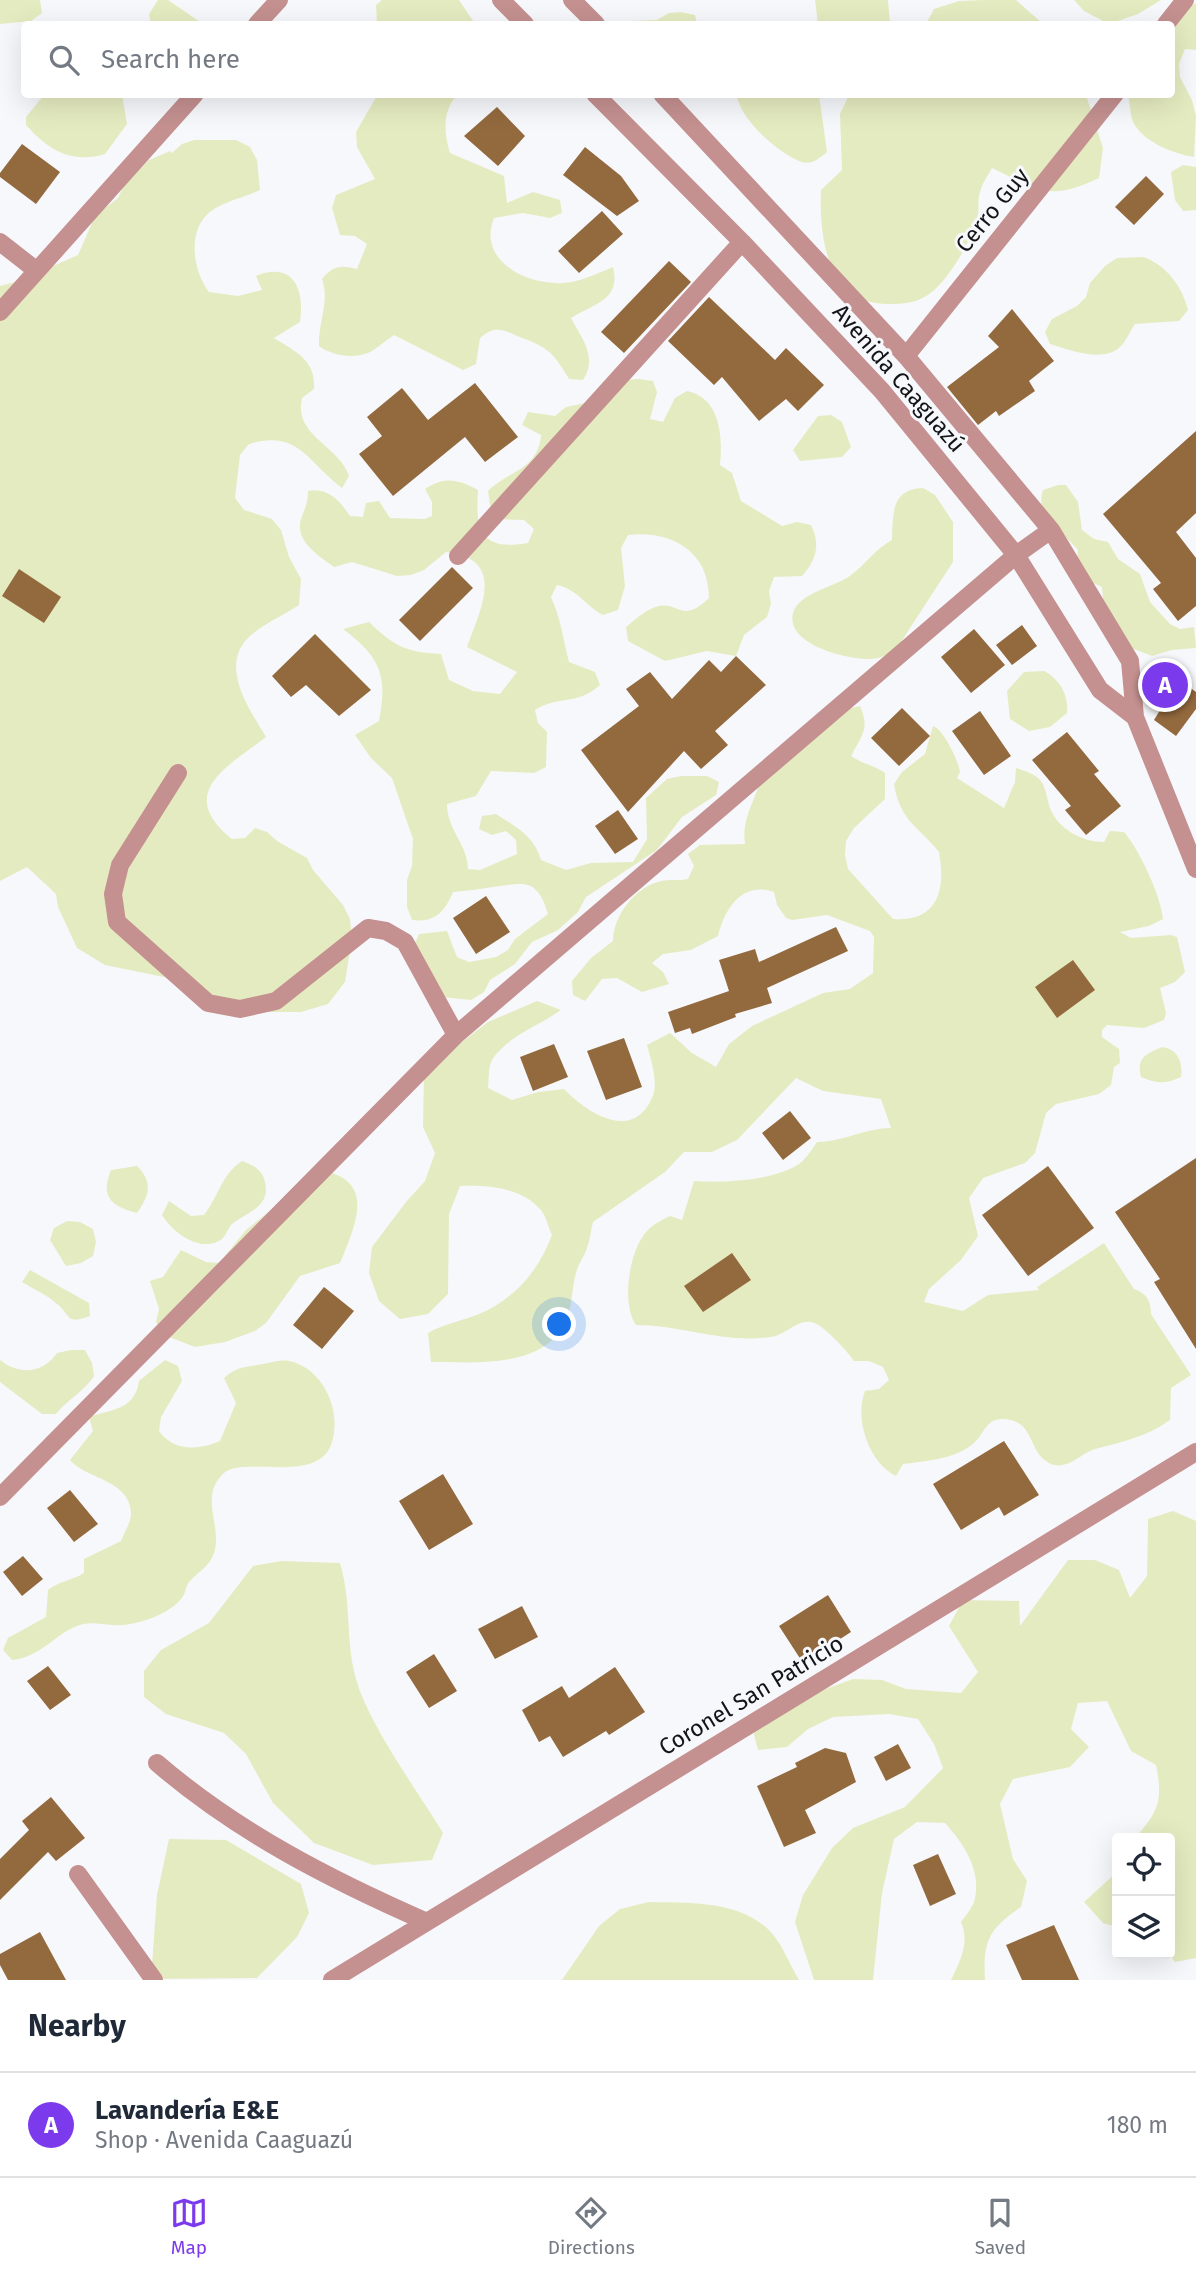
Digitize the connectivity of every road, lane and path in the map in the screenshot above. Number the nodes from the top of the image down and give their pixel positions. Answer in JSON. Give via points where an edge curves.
{"nodes":[{"id":1,"x":279,"y":0,"type":"edge"},
{"id":2,"x":501,"y":0,"type":"edge"},
{"id":3,"x":572,"y":0,"type":"edge"},
{"id":4,"x":1185,"y":0,"type":"edge"},
{"id":5,"x":260,"y":21,"type":"edge"},
{"id":6,"x":522,"y":21,"type":"edge"},
{"id":7,"x":593,"y":21,"type":"edge"},
{"id":8,"x":1168,"y":21,"type":"edge"},
{"id":9,"x":191,"y":98,"type":"edge"},
{"id":10,"x":599,"y":98,"type":"edge"},
{"id":11,"x":666,"y":98,"type":"edge"},
{"id":12,"x":1112,"y":98,"type":"edge"},
{"id":13,"x":0,"y":242,"type":"edge"},
{"id":14,"x":742,"y":242,"type":"junction"},
{"id":15,"x":37,"y":271,"type":"junction"},
{"id":16,"x":0,"y":312,"type":"edge"},
{"id":17,"x":906,"y":356,"type":"junction"},
{"id":18,"x":1051,"y":530,"type":"junction"},
{"id":19,"x":1016,"y":555,"type":"junction"},
{"id":20,"x":458,"y":556,"type":"dead end"},
{"id":21,"x":1135,"y":717,"type":"junction"},
{"id":22,"x":178,"y":773,"type":"dead end"},
{"id":23,"x":1196,"y":869,"type":"edge"},
{"id":24,"x":456,"y":1035,"type":"junction"},
{"id":25,"x":1196,"y":1452,"type":"edge"},
{"id":26,"x":0,"y":1497,"type":"edge"},
{"id":27,"x":157,"y":1763,"type":"dead end"},
{"id":28,"x":78,"y":1874,"type":"dead end"},
{"id":29,"x":427,"y":1922,"type":"junction"},
{"id":30,"x":153,"y":1980,"type":"edge"},
{"id":31,"x":332,"y":1980,"type":"edge"}],
"edges":[{"from":1,"to":5,"type":"street"},
{"from":2,"to":6,"type":"street"},
{"from":3,"to":7,"type":"street"},
{"from":4,"to":8,"type":"street"},
{"from":9,"to":15,"type":"street"},
{"from":10,"to":14,"type":"street","name":"Avenida Caaguazú"},
{"from":11,"to":17,"type":"street","name":"Avenida Caaguazú"},
{"from":12,"to":17,"type":"street","name":"Cerro Guy"},
{"from":13,"to":15,"type":"street"},
{"from":14,"to":19,"type":"street","name":"Avenida Caaguazú","via":[[883,391]]},
{"from":14,"to":20,"type":"street"},
{"from":15,"to":16,"type":"street"},
{"from":17,"to":18,"type":"street","name":"Avenida Caaguazú"},
{"from":18,"to":19,"type":"street"},
{"from":18,"to":21,"type":"street","name":"Avenida Caaguazú","via":[[1130,662]]},
{"from":19,"to":21,"type":"street","name":"Avenida Caaguazú","via":[[1100,690]]},
{"from":19,"to":24,"type":"street"},
{"from":21,"to":23,"type":"street","name":"Avenida Caaguazú"},
{"from":22,"to":24,"type":"street","via":[[120,865],[114,894],[117,922],[208,1003],[240,1009],[276,1001],[368,928],[386,931],[405,942]]},
{"from":24,"to":26,"type":"street"},
{"from":25,"to":29,"type":"street","name":"Coronel San Patricio"},
{"from":27,"to":29,"type":"street","via":[[198,1799],[248,1830],[339,1883]]},
{"from":28,"to":30,"type":"street"},
{"from":29,"to":31,"type":"street","name":"Coronel San Patricio"}]}
